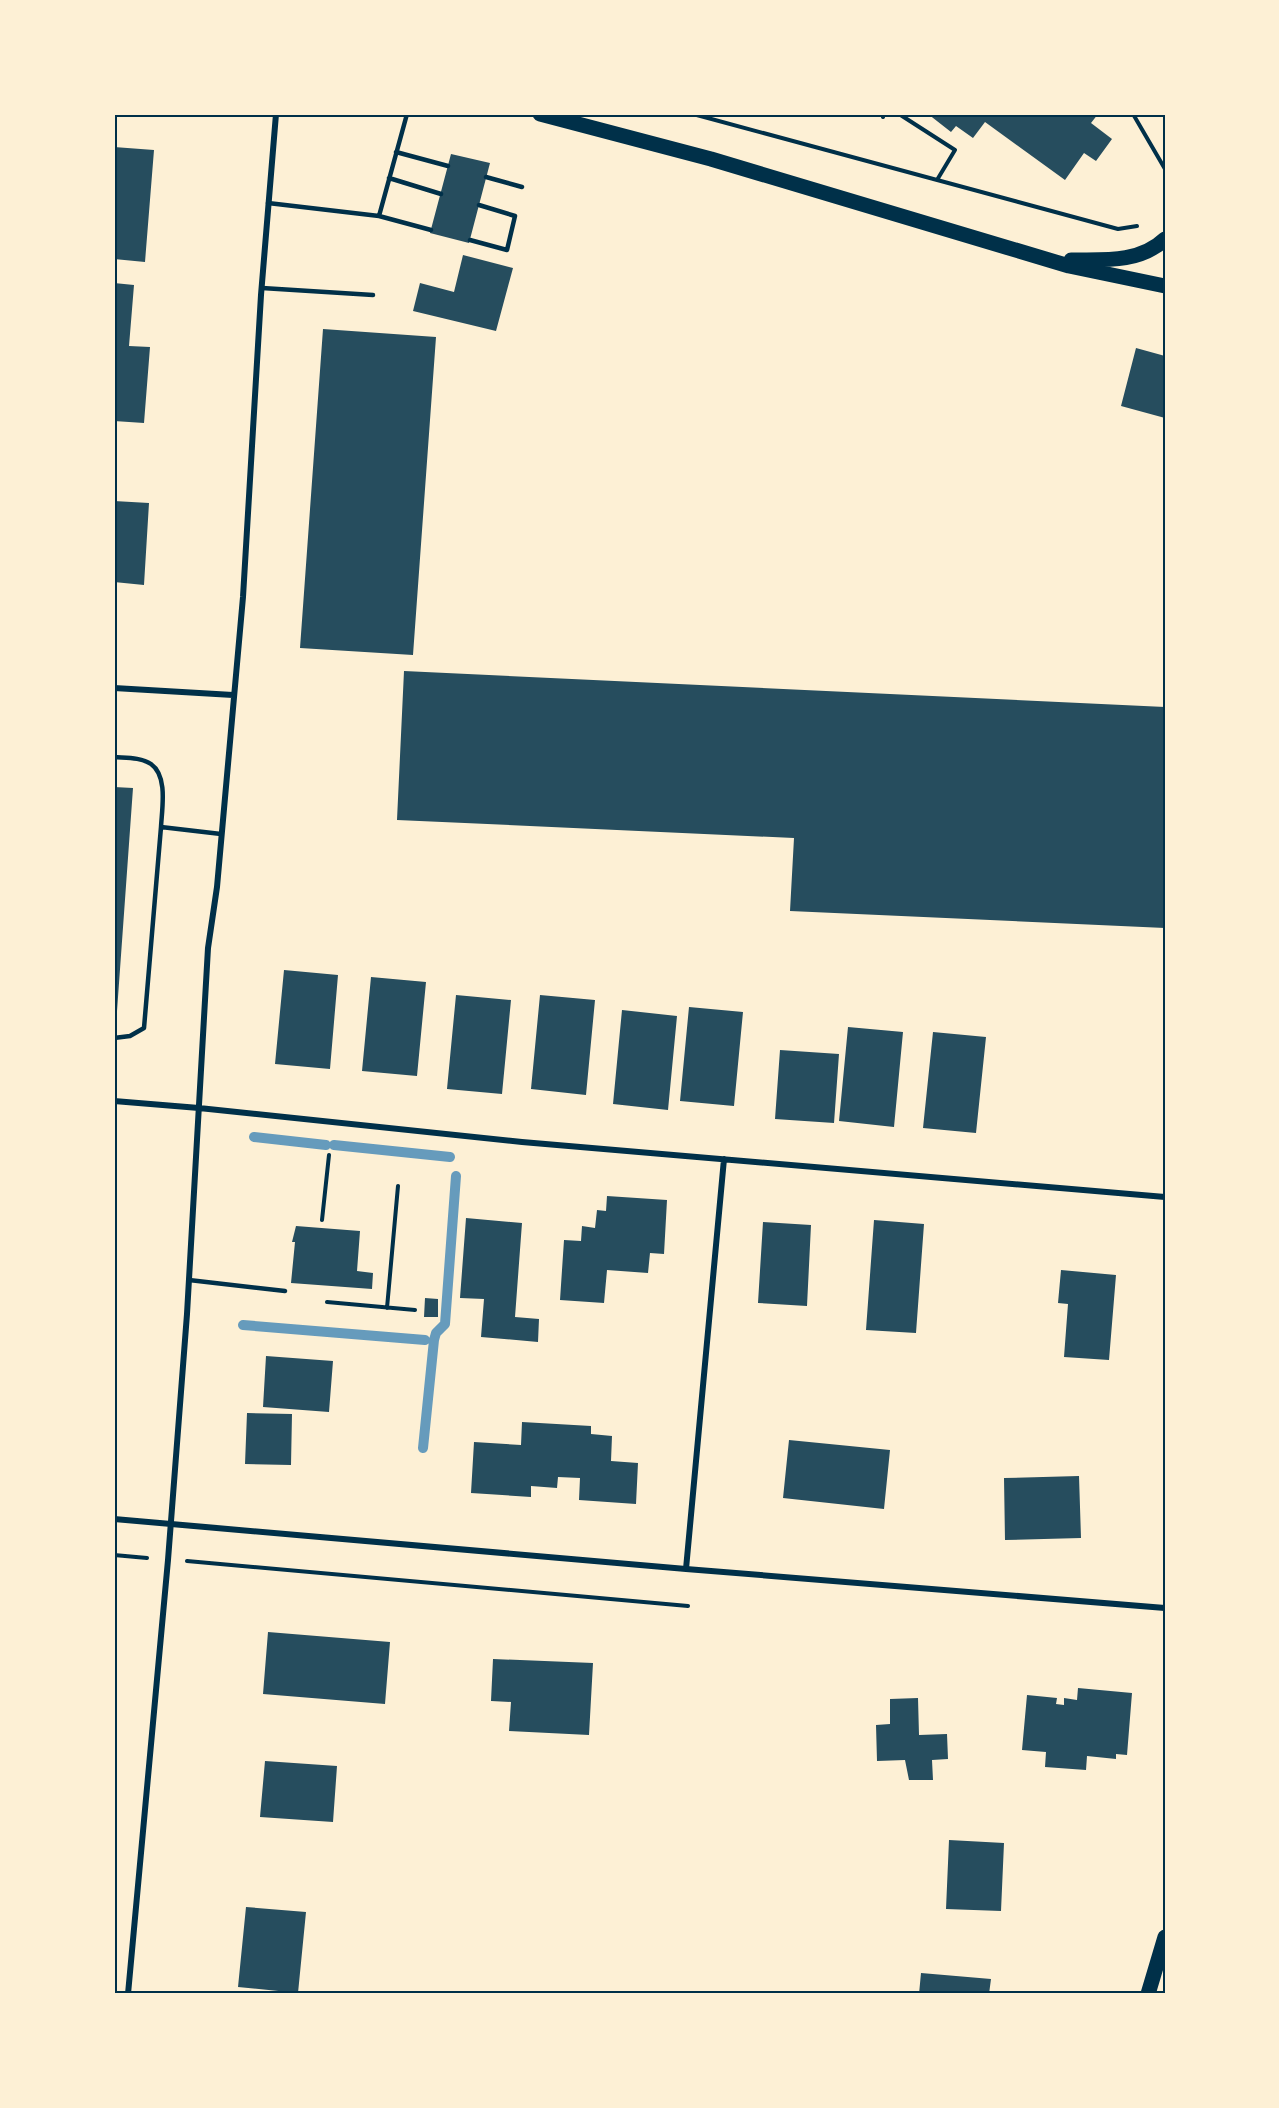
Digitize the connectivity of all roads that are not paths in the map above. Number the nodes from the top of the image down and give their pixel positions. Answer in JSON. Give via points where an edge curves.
{"nodes":[{"id":1,"x":276,"y":114,"type":"edge"},
{"id":2,"x":407,"y":114,"type":"edge"},
{"id":3,"x":540,"y":114,"type":"edge"},
{"id":4,"x":396,"y":152,"type":"junction"},
{"id":5,"x":448,"y":166,"type":"dead end"},
{"id":6,"x":486,"y":177,"type":"dead end"},
{"id":7,"x":389,"y":178,"type":"junction"},
{"id":8,"x":522,"y":187,"type":"dead end"},
{"id":9,"x":441,"y":194,"type":"dead end"},
{"id":10,"x":268,"y":202,"type":"junction"},
{"id":11,"x":479,"y":205,"type":"dead end"},
{"id":12,"x":379,"y":216,"type":"junction"},
{"id":13,"x":431,"y":230,"type":"dead end"},
{"id":14,"x":1165,"y":238,"type":"edge"},
{"id":15,"x":470,"y":240,"type":"dead end"},
{"id":16,"x":1046,"y":259,"type":"junction"},
{"id":17,"x":1165,"y":286,"type":"edge"},
{"id":18,"x":262,"y":288,"type":"junction"},
{"id":19,"x":373,"y":295,"type":"dead end"},
{"id":20,"x":114,"y":688,"type":"edge"},
{"id":21,"x":233,"y":695,"type":"junction"},
{"id":22,"x":114,"y":757,"type":"edge"},
{"id":23,"x":161,"y":827,"type":"junction"},
{"id":24,"x":221,"y":834,"type":"junction"},
{"id":25,"x":114,"y":1038,"type":"edge"},
{"id":26,"x":114,"y":1101,"type":"edge"},
{"id":27,"x":199,"y":1108,"type":"junction"},
{"id":28,"x":724,"y":1159,"type":"junction"},
{"id":29,"x":1165,"y":1197,"type":"edge"},
{"id":30,"x":189,"y":1280,"type":"junction"},
{"id":31,"x":285,"y":1291,"type":"dead end"},
{"id":32,"x":114,"y":1519,"type":"edge"},
{"id":33,"x":171,"y":1523,"type":"junction"},
{"id":34,"x":686,"y":1569,"type":"junction"},
{"id":35,"x":1165,"y":1608,"type":"edge"},
{"id":36,"x":1165,"y":1937,"type":"edge"},
{"id":37,"x":128,"y":1994,"type":"edge"},
{"id":38,"x":1148,"y":1994,"type":"edge"}],
"edges":[{"from":1,"to":10,"type":"street"},
{"from":2,"to":4,"type":"lane"},
{"from":3,"to":16,"type":"main road","via":[[711,159]]},
{"from":4,"to":5,"type":"lane"},
{"from":4,"to":7,"type":"lane"},
{"from":6,"to":8,"type":"lane"},
{"from":7,"to":9,"type":"lane"},
{"from":7,"to":12,"type":"lane"},
{"from":10,"to":12,"type":"lane"},
{"from":10,"to":18,"type":"street"},
{"from":11,"to":15,"type":"lane","via":[[515,216],[507,250]]},
{"from":12,"to":13,"type":"lane"},
{"from":14,"to":16,"type":"main road","via":[[1136,256]]},
{"from":16,"to":17,"type":"main road"},
{"from":18,"to":19,"type":"lane"},
{"from":18,"to":21,"type":"street","via":[[243,597]]},
{"from":20,"to":21,"type":"street"},
{"from":21,"to":24,"type":"street"},
{"from":22,"to":23,"type":"lane","via":[[150,763],[159,774]]},
{"from":23,"to":24,"type":"lane"},
{"from":23,"to":25,"type":"lane","via":[[144,1028],[130,1036]]},
{"from":24,"to":27,"type":"street","via":[[208,948]]},
{"from":26,"to":27,"type":"street"},
{"from":27,"to":28,"type":"street"},
{"from":27,"to":30,"type":"street"},
{"from":28,"to":29,"type":"street"},
{"from":28,"to":34,"type":"street"},
{"from":30,"to":31,"type":"lane"},
{"from":30,"to":33,"type":"street"},
{"from":32,"to":33,"type":"street"},
{"from":33,"to":34,"type":"street"},
{"from":33,"to":37,"type":"street"},
{"from":34,"to":35,"type":"street"},
{"from":36,"to":38,"type":"main road"}]}
